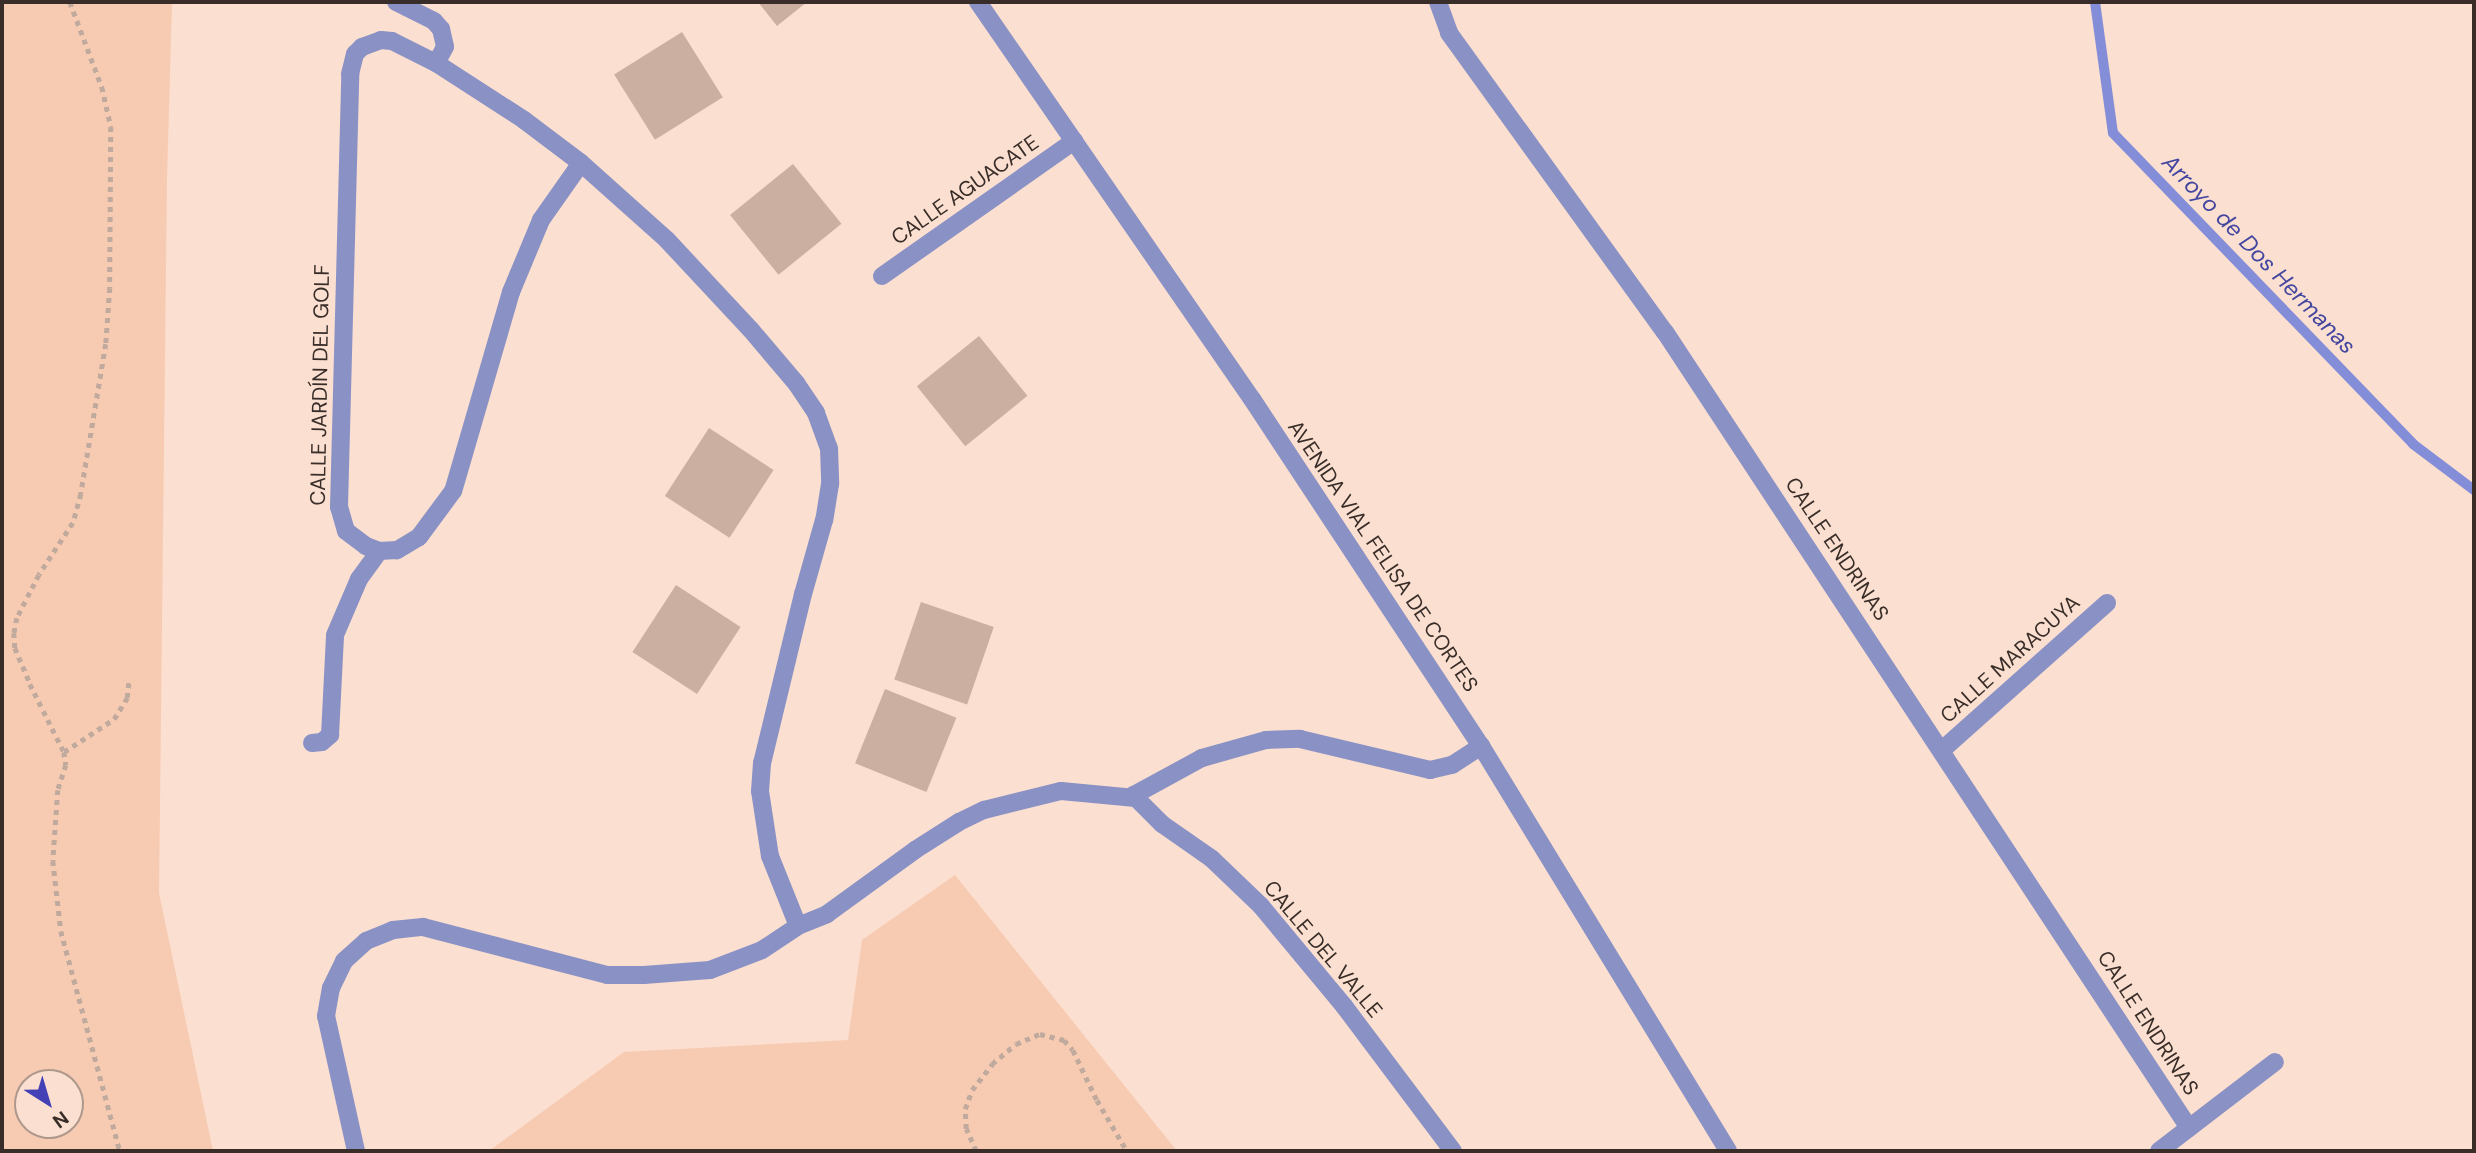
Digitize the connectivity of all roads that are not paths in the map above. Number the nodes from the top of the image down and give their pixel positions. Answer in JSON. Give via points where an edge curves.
{"nodes":[{"id":1,"x":396,"y":2,"type":"edge"},
{"id":2,"x":978,"y":2,"type":"edge"},
{"id":3,"x":1438,"y":2,"type":"edge"},
{"id":4,"x":436,"y":63,"type":"junction"},
{"id":5,"x":1074,"y":141,"type":"junction"},
{"id":6,"x":581,"y":163,"type":"junction"},
{"id":7,"x":882,"y":276,"type":"dead end"},
{"id":8,"x":379,"y":551,"type":"junction"},
{"id":9,"x":2107,"y":603,"type":"dead end"},
{"id":10,"x":312,"y":743,"type":"dead end"},
{"id":11,"x":1481,"y":746,"type":"junction"},
{"id":12,"x":1942,"y":750,"type":"junction"},
{"id":13,"x":1136,"y":798,"type":"junction"},
{"id":14,"x":798,"y":926,"type":"junction"},
{"id":15,"x":2274,"y":1062,"type":"dead end"},
{"id":16,"x":2189,"y":1128,"type":"junction"},
{"id":17,"x":356,"y":1151,"type":"edge"},
{"id":18,"x":1453,"y":1151,"type":"edge"},
{"id":19,"x":1727,"y":1151,"type":"edge"},
{"id":20,"x":2159,"y":1151,"type":"edge"}],
"edges":[{"from":1,"to":4,"type":"street","via":[[434,21],[440,29],[444,47]]},
{"from":2,"to":5,"type":"street","name":"AVENIDA VIAL FELISA DE CORTES"},
{"from":3,"to":12,"type":"street","name":"CALLE ENDRINAS","via":[[1449,33],[1665,332]]},
{"from":4,"to":6,"type":"street","name":"CALLE JARDÍN DEL GOLF"},
{"from":4,"to":8,"type":"street","name":"CALLE JARDÍN DEL GOLF","via":[[382,40],[362,47],[351,64],[339,507],[341,520],[355,540]]},
{"from":5,"to":7,"type":"street","name":"CALLE AGUACATE"},
{"from":5,"to":11,"type":"street","name":"AVENIDA VIAL FELISA DE CORTES"},
{"from":6,"to":8,"type":"street","via":[[541,220],[511,292],[453,491],[419,537],[397,550]]},
{"from":6,"to":14,"type":"street","name":"CALLE JARDÍN DEL GOLF","via":[[667,240],[751,330],[816,413],[829,447],[830,484],[824,520],[762,763],[760,791],[770,856]]},
{"from":8,"to":10,"type":"street","via":[[359,579],[335,635],[330,735]]},
{"from":9,"to":12,"type":"street","name":"CALLE MARACUYA"},
{"from":11,"to":13,"type":"street","via":[[1452,765],[1430,770],[1300,739],[1266,740],[1202,758],[1134,795]]},
{"from":11,"to":19,"type":"street","name":"AVENIDA VIAL FELISA DE CORTES"},
{"from":12,"to":16,"type":"street","name":"CALLE ENDRINAS"},
{"from":13,"to":14,"type":"street","via":[[1061,791],[984,810],[915,850],[827,914]]},
{"from":13,"to":18,"type":"street","name":"CALLE DEL VALLE","via":[[1162,824],[1212,859],[1261,906],[1344,1006]]},
{"from":14,"to":17,"type":"street","via":[[762,950],[709,970],[644,975],[607,975],[423,927],[393,929],[366,941],[344,961],[331,988],[326,1016]]},
{"from":15,"to":16,"type":"street"},
{"from":16,"to":20,"type":"street"}]}
